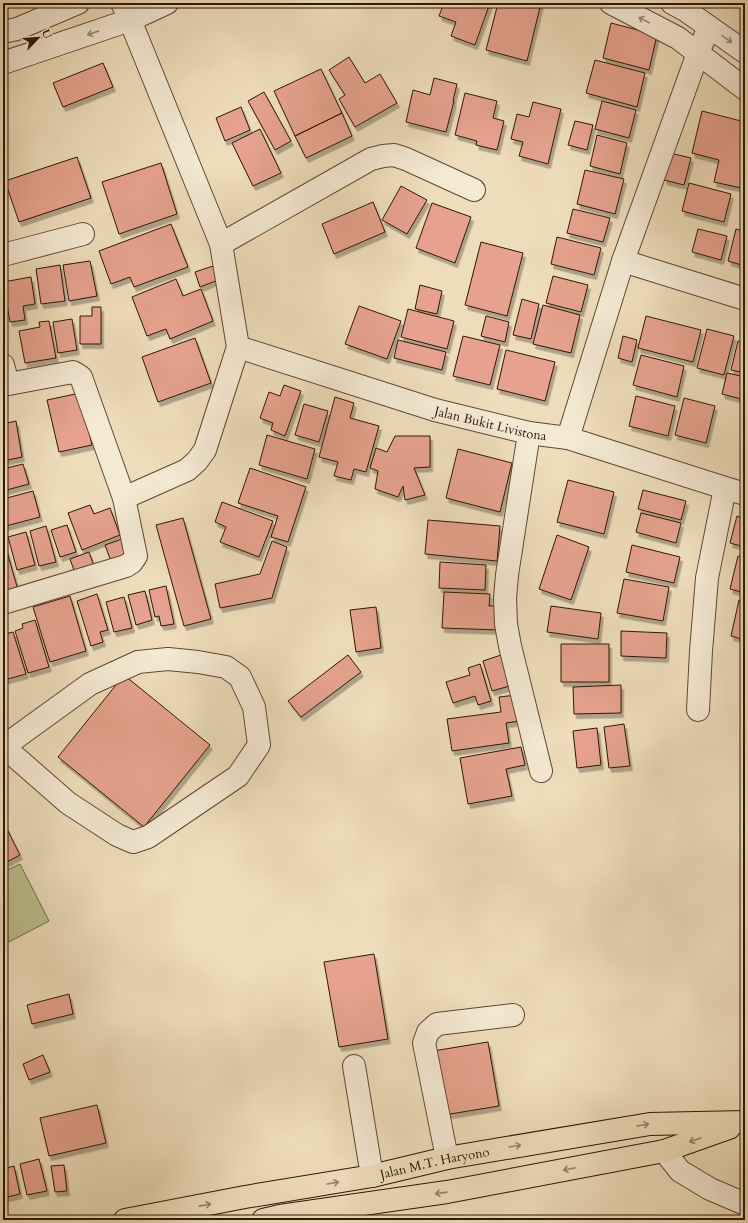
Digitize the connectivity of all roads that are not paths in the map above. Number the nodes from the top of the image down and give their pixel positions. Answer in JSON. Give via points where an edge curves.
{"nodes":[{"id":1,"x":78,"y":3,"type":"edge"},
{"id":2,"x":167,"y":3,"type":"edge"},
{"id":3,"x":611,"y":3,"type":"edge"},
{"id":4,"x":682,"y":5,"type":"edge"},
{"id":5,"x":126,"y":12,"type":"edge"},
{"id":6,"x":709,"y":27,"type":"junction"},
{"id":7,"x":3,"y":32,"type":"edge"},
{"id":8,"x":678,"y":38,"type":"junction"},
{"id":9,"x":745,"y":52,"type":"edge"},
{"id":10,"x":698,"y":53,"type":"junction"},
{"id":11,"x":3,"y":63,"type":"edge"},
{"id":12,"x":745,"y":89,"type":"edge"},
{"id":13,"x":474,"y":190,"type":"dead end"},
{"id":14,"x":83,"y":234,"type":"dead end"},
{"id":15,"x":221,"y":244,"type":"junction"},
{"id":16,"x":3,"y":255,"type":"edge"},
{"id":17,"x":623,"y":261,"type":"junction"},
{"id":18,"x":745,"y":300,"type":"edge"},
{"id":19,"x":238,"y":347,"type":"junction"},
{"id":20,"x":4,"y":378,"type":"edge"},
{"id":21,"x":529,"y":433,"type":"junction"},
{"id":22,"x":568,"y":438,"type":"junction"},
{"id":23,"x":735,"y":491,"type":"edge"},
{"id":24,"x":124,"y":498,"type":"junction"},
{"id":25,"x":3,"y":603,"type":"edge"},
{"id":26,"x":698,"y":710,"type":"dead end"},
{"id":27,"x":4,"y":747,"type":"edge"},
{"id":28,"x":541,"y":771,"type":"dead end"},
{"id":29,"x":513,"y":1015,"type":"dead end"},
{"id":30,"x":354,"y":1066,"type":"dead end"},
{"id":31,"x":745,"y":1122,"type":"edge"},
{"id":32,"x":664,"y":1151,"type":"junction"},
{"id":33,"x":447,"y":1158,"type":"junction"},
{"id":34,"x":372,"y":1176,"type":"junction"},
{"id":35,"x":245,"y":1197,"type":"junction"},
{"id":36,"x":745,"y":1204,"type":"edge"},
{"id":37,"x":125,"y":1220,"type":"edge"},
{"id":38,"x":249,"y":1220,"type":"edge"},
{"id":39,"x":263,"y":1220,"type":"edge"}],
"edges":[{"from":1,"to":7,"type":"street","via":[[17,29]]},
{"from":2,"to":5,"type":"street"},
{"from":8,"to":3,"type":"street","one_way":true},
{"from":4,"to":6,"type":"street"},
{"from":4,"to":8,"type":"street"},
{"from":5,"to":11,"type":"street","one_way":true},
{"from":5,"to":15,"type":"street"},
{"from":6,"to":9,"type":"street","one_way":true},
{"from":6,"to":10,"type":"street"},
{"from":8,"to":10,"type":"street"},
{"from":10,"to":12,"type":"street"},
{"from":10,"to":17,"type":"street"},
{"from":13,"to":15,"type":"street","via":[[406,159],[394,155],[383,156],[371,159]]},
{"from":14,"to":16,"type":"street"},
{"from":15,"to":19,"type":"street"},
{"from":17,"to":18,"type":"street"},
{"from":17,"to":22,"type":"street"},
{"from":19,"to":21,"type":"street","name":"Jalan Bukit Livistona","via":[[435,410]]},
{"from":19,"to":24,"type":"street","via":[[205,450],[197,461],[187,470]]},
{"from":20,"to":24,"type":"street","via":[[73,372],[81,377]]},
{"from":21,"to":22,"type":"street","name":"Jalan Bukit Livistona"},
{"from":21,"to":28,"type":"street","via":[[505,598],[510,646]]},
{"from":22,"to":23,"type":"street","name":"Jalan Bukit Livistona"},
{"from":23,"to":26,"type":"street","via":[[707,578]]},
{"from":24,"to":25,"type":"street","via":[[136,556],[132,562]]},
{"from":27,"to":27,"type":"street","via":[[68,802],[117,835],[133,842],[148,838],[238,776],[259,745],[254,707],[240,678],[226,667],[168,659],[138,662],[90,684]]},
{"from":29,"to":33,"type":"street","via":[[437,1024],[428,1032],[424,1043]]},
{"from":30,"to":34,"type":"street"},
{"from":31,"to":32,"type":"main road","name":"Jalan M.T. Haryono","one_way":true},
{"from":33,"to":31,"type":"main road","name":"Jalan M.T. Haryono","one_way":true,"via":[[650,1124]]},
{"from":32,"to":36,"type":"street","via":[[680,1171],[710,1189]]},
{"from":32,"to":39,"type":"main road","name":"Jalan M.T. Haryono","one_way":true,"via":[[447,1192]]},
{"from":33,"to":34,"type":"main road","name":"Jalan M.T. Haryono"},
{"from":35,"to":34,"type":"main road","name":"Jalan M.T. Haryono","one_way":true},
{"from":37,"to":35,"type":"main road","name":"Jalan M.T. Haryono","one_way":true},
{"from":35,"to":38,"type":"main road"}]}
